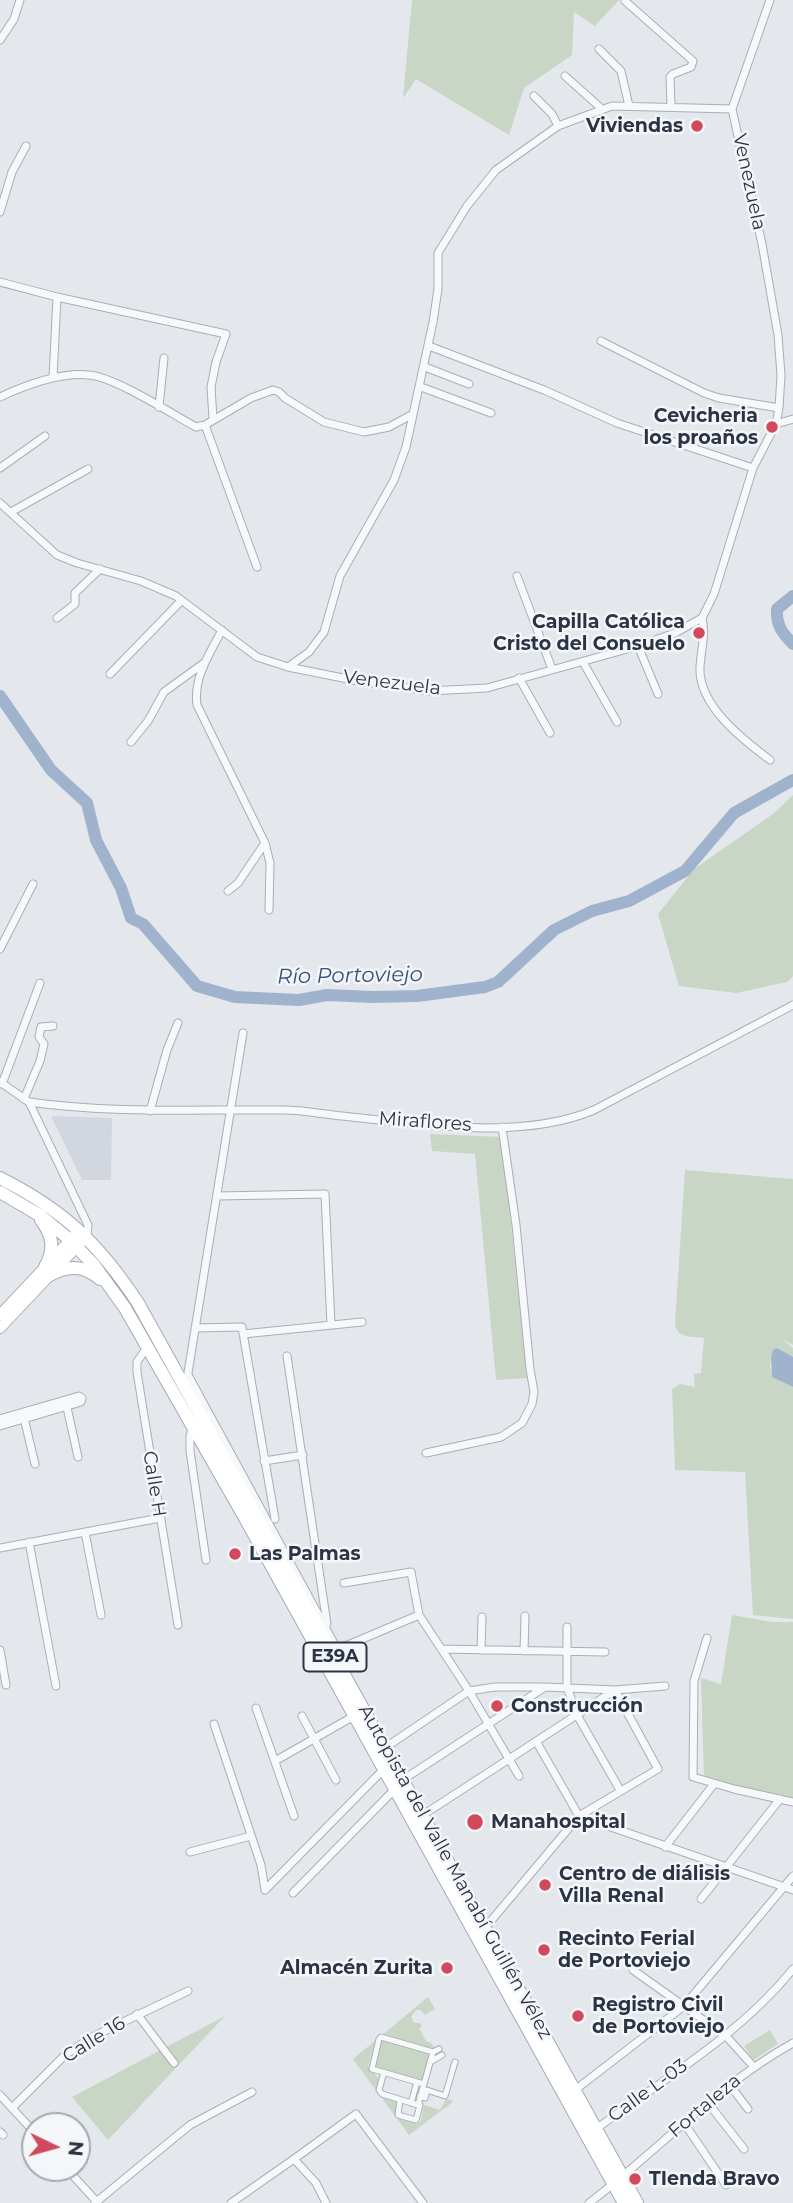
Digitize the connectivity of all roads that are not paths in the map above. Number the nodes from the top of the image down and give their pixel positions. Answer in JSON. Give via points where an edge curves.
{"nodes":[{"id":1,"x":20,"y":0,"type":"edge"},
{"id":2,"x":770,"y":0,"type":"edge"},
{"id":3,"x":625,"y":1,"type":"edge"},
{"id":4,"x":0,"y":40,"type":"edge"},
{"id":5,"x":599,"y":49,"type":"dead end"},
{"id":6,"x":565,"y":76,"type":"dead end"},
{"id":7,"x":534,"y":96,"type":"dead end"},
{"id":8,"x":629,"y":106,"type":"junction"},
{"id":9,"x":671,"y":106,"type":"junction"},
{"id":10,"x":732,"y":108,"type":"junction"},
{"id":11,"x":602,"y":109,"type":"junction"},
{"id":12,"x":558,"y":126,"type":"junction"},
{"id":13,"x":26,"y":146,"type":"dead end"},
{"id":14,"x":0,"y":212,"type":"edge"},
{"id":15,"x":0,"y":282,"type":"edge"},
{"id":16,"x":57,"y":297,"type":"junction"},
{"id":17,"x":601,"y":341,"type":"dead end"},
{"id":18,"x":429,"y":346,"type":"junction"},
{"id":19,"x":164,"y":358,"type":"dead end"},
{"id":20,"x":425,"y":367,"type":"junction"},
{"id":21,"x":53,"y":378,"type":"junction"},
{"id":22,"x":469,"y":384,"type":"dead end"},
{"id":23,"x":421,"y":387,"type":"junction"},
{"id":24,"x":0,"y":397,"type":"edge"},
{"id":25,"x":159,"y":407,"type":"junction"},
{"id":26,"x":779,"y":408,"type":"junction"},
{"id":27,"x":491,"y":413,"type":"dead end"},
{"id":28,"x":413,"y":414,"type":"junction"},
{"id":29,"x":213,"y":419,"type":"junction"},
{"id":30,"x":793,"y":419,"type":"edge"},
{"id":31,"x":776,"y":424,"type":"junction"},
{"id":32,"x":205,"y":425,"type":"junction"},
{"id":33,"x":45,"y":436,"type":"dead end"},
{"id":34,"x":0,"y":468,"type":"edge"},
{"id":35,"x":88,"y":468,"type":"dead end"},
{"id":36,"x":753,"y":468,"type":"junction"},
{"id":37,"x":0,"y":503,"type":"edge"},
{"id":38,"x":11,"y":512,"type":"junction"},
{"id":39,"x":257,"y":566,"type":"dead end"},
{"id":40,"x":100,"y":569,"type":"junction"},
{"id":41,"x":517,"y":576,"type":"dead end"},
{"id":42,"x":181,"y":601,"type":"junction"},
{"id":43,"x":57,"y":618,"type":"dead end"},
{"id":44,"x":702,"y":618,"type":"junction"},
{"id":45,"x":222,"y":630,"type":"junction"},
{"id":46,"x":638,"y":646,"type":"junction"},
{"id":47,"x":583,"y":662,"type":"junction"},
{"id":48,"x":204,"y":663,"type":"junction"},
{"id":49,"x":288,"y":667,"type":"junction"},
{"id":50,"x":552,"y":669,"type":"junction"},
{"id":51,"x":110,"y":674,"type":"dead end"},
{"id":52,"x":520,"y":678,"type":"junction"},
{"id":53,"x":657,"y":694,"type":"dead end"},
{"id":54,"x":617,"y":722,"type":"dead end"},
{"id":55,"x":551,"y":733,"type":"dead end"},
{"id":56,"x":131,"y":742,"type":"dead end"},
{"id":57,"x":770,"y":760,"type":"dead end"},
{"id":58,"x":265,"y":843,"type":"junction"},
{"id":59,"x":33,"y":884,"type":"dead end"},
{"id":60,"x":228,"y":891,"type":"dead end"},
{"id":61,"x":269,"y":910,"type":"dead end"},
{"id":62,"x":0,"y":949,"type":"edge"},
{"id":63,"x":40,"y":983,"type":"dead end"},
{"id":64,"x":793,"y":1005,"type":"edge"},
{"id":65,"x":178,"y":1023,"type":"dead end"},
{"id":66,"x":53,"y":1026,"type":"dead end"},
{"id":67,"x":243,"y":1033,"type":"dead end"},
{"id":68,"x":1,"y":1083,"type":"edge"},
{"id":69,"x":27,"y":1100,"type":"junction"},
{"id":70,"x":150,"y":1111,"type":"junction"},
{"id":71,"x":229,"y":1111,"type":"junction"},
{"id":72,"x":502,"y":1127,"type":"junction"},
{"id":73,"x":0,"y":1178,"type":"edge"},
{"id":74,"x":0,"y":1192,"type":"edge"},
{"id":75,"x":217,"y":1196,"type":"junction"},
{"id":76,"x":31,"y":1209,"type":"junction"},
{"id":77,"x":83,"y":1233,"type":"junction"},
{"id":78,"x":74,"y":1243,"type":"junction"},
{"id":79,"x":48,"y":1271,"type":"junction"},
{"id":80,"x":117,"y":1296,"type":"junction"},
{"id":81,"x":0,"y":1315,"type":"edge"},
{"id":82,"x":362,"y":1322,"type":"dead end"},
{"id":83,"x":331,"y":1325,"type":"junction"},
{"id":84,"x":0,"y":1328,"type":"edge"},
{"id":85,"x":195,"y":1328,"type":"junction"},
{"id":86,"x":243,"y":1334,"type":"junction"},
{"id":87,"x":148,"y":1346,"type":"junction"},
{"id":88,"x":287,"y":1356,"type":"dead end"},
{"id":89,"x":186,"y":1380,"type":"junction"},
{"id":90,"x":24,"y":1415,"type":"junction"},
{"id":91,"x":0,"y":1419,"type":"edge"},
{"id":92,"x":193,"y":1425,"type":"junction"},
{"id":93,"x":0,"y":1426,"type":"edge"},
{"id":94,"x":204,"y":1445,"type":"junction"},
{"id":95,"x":190,"y":1451,"type":"junction"},
{"id":96,"x":426,"y":1453,"type":"dead end"},
{"id":97,"x":303,"y":1455,"type":"junction"},
{"id":98,"x":78,"y":1457,"type":"dead end"},
{"id":99,"x":264,"y":1461,"type":"junction"},
{"id":100,"x":35,"y":1464,"type":"dead end"},
{"id":101,"x":271,"y":1500,"type":"junction"},
{"id":102,"x":258,"y":1509,"type":"junction"},
{"id":103,"x":160,"y":1518,"type":"junction"},
{"id":104,"x":275,"y":1519,"type":"dead end"},
{"id":105,"x":85,"y":1532,"type":"junction"},
{"id":106,"x":29,"y":1542,"type":"junction"},
{"id":107,"x":0,"y":1548,"type":"edge"},
{"id":108,"x":206,"y":1560,"type":"dead end"},
{"id":109,"x":344,"y":1584,"type":"dead end"},
{"id":110,"x":101,"y":1615,"type":"dead end"},
{"id":111,"x":419,"y":1615,"type":"junction"},
{"id":112,"x":482,"y":1616,"type":"dead end"},
{"id":113,"x":525,"y":1616,"type":"dead end"},
{"id":114,"x":178,"y":1625,"type":"dead end"},
{"id":115,"x":567,"y":1627,"type":"dead end"},
{"id":116,"x":328,"y":1632,"type":"junction"},
{"id":117,"x":707,"y":1638,"type":"dead end"},
{"id":118,"x":333,"y":1649,"type":"junction"},
{"id":119,"x":441,"y":1649,"type":"junction"},
{"id":120,"x":0,"y":1650,"type":"edge"},
{"id":121,"x":481,"y":1650,"type":"junction"},
{"id":122,"x":524,"y":1651,"type":"junction"},
{"id":123,"x":568,"y":1652,"type":"junction"},
{"id":124,"x":605,"y":1652,"type":"dead end"},
{"id":125,"x":6,"y":1685,"type":"dead end"},
{"id":126,"x":56,"y":1686,"type":"dead end"},
{"id":127,"x":665,"y":1686,"type":"dead end"},
{"id":128,"x":545,"y":1687,"type":"junction"},
{"id":129,"x":567,"y":1687,"type":"junction"},
{"id":130,"x":615,"y":1689,"type":"junction"},
{"id":131,"x":469,"y":1691,"type":"junction"},
{"id":132,"x":256,"y":1708,"type":"dead end"},
{"id":133,"x":577,"y":1715,"type":"junction"},
{"id":134,"x":302,"y":1716,"type":"dead end"},
{"id":135,"x":354,"y":1716,"type":"junction"},
{"id":136,"x":214,"y":1724,"type":"dead end"},
{"id":137,"x":488,"y":1724,"type":"junction"},
{"id":138,"x":314,"y":1739,"type":"junction"},
{"id":139,"x":536,"y":1741,"type":"junction"},
{"id":140,"x":386,"y":1747,"type":"junction"},
{"id":141,"x":508,"y":1758,"type":"junction"},
{"id":142,"x":275,"y":1761,"type":"junction"},
{"id":143,"x":384,"y":1769,"type":"junction"},
{"id":144,"x":519,"y":1776,"type":"dead end"},
{"id":145,"x":336,"y":1780,"type":"dead end"},
{"id":146,"x":399,"y":1784,"type":"junction"},
{"id":147,"x":714,"y":1784,"type":"junction"},
{"id":148,"x":620,"y":1790,"type":"junction"},
{"id":149,"x":780,"y":1799,"type":"junction"},
{"id":150,"x":793,"y":1802,"type":"edge"},
{"id":151,"x":411,"y":1806,"type":"junction"},
{"id":152,"x":423,"y":1815,"type":"junction"},
{"id":153,"x":294,"y":1816,"type":"dead end"},
{"id":154,"x":579,"y":1816,"type":"junction"},
{"id":155,"x":251,"y":1836,"type":"junction"},
{"id":156,"x":665,"y":1847,"type":"junction"},
{"id":157,"x":190,"y":1852,"type":"dead end"},
{"id":158,"x":725,"y":1868,"type":"junction"},
{"id":159,"x":793,"y":1876,"type":"edge"},
{"id":160,"x":784,"y":1887,"type":"junction"},
{"id":161,"x":793,"y":1890,"type":"edge"},
{"id":162,"x":293,"y":1893,"type":"dead end"},
{"id":163,"x":701,"y":1899,"type":"dead end"},
{"id":164,"x":485,"y":1928,"type":"junction"},
{"id":165,"x":793,"y":1969,"type":"edge"},
{"id":166,"x":633,"y":1970,"type":"dead end"},
{"id":167,"x":188,"y":1991,"type":"dead end"},
{"id":168,"x":684,"y":2006,"type":"junction"},
{"id":169,"x":137,"y":2014,"type":"junction"},
{"id":170,"x":726,"y":2036,"type":"junction"},
{"id":171,"x":793,"y":2042,"type":"edge"},
{"id":172,"x":438,"y":2052,"type":"junction"},
{"id":173,"x":430,"y":2062,"type":"junction"},
{"id":174,"x":455,"y":2062,"type":"dead end"},
{"id":175,"x":174,"y":2063,"type":"dead end"},
{"id":176,"x":753,"y":2066,"type":"junction"},
{"id":177,"x":384,"y":2072,"type":"junction"},
{"id":178,"x":416,"y":2082,"type":"junction"},
{"id":179,"x":424,"y":2084,"type":"junction"},
{"id":180,"x":729,"y":2084,"type":"junction"},
{"id":181,"x":575,"y":2090,"type":"junction"},
{"id":182,"x":252,"y":2092,"type":"dead end"},
{"id":183,"x":0,"y":2095,"type":"edge"},
{"id":184,"x":420,"y":2096,"type":"junction"},
{"id":185,"x":400,"y":2100,"type":"junction"},
{"id":186,"x":708,"y":2102,"type":"junction"},
{"id":187,"x":411,"y":2103,"type":"junction"},
{"id":188,"x":418,"y":2105,"type":"junction"},
{"id":189,"x":12,"y":2108,"type":"junction"},
{"id":190,"x":748,"y":2109,"type":"dead end"},
{"id":191,"x":21,"y":2118,"type":"edge"},
{"id":192,"x":684,"y":2123,"type":"junction"},
{"id":193,"x":596,"y":2129,"type":"junction"},
{"id":194,"x":744,"y":2149,"type":"dead end"},
{"id":195,"x":294,"y":2160,"type":"junction"},
{"id":196,"x":618,"y":2181,"type":"junction"},
{"id":197,"x":78,"y":2182,"type":"edge"},
{"id":198,"x":726,"y":2185,"type":"dead end"},
{"id":199,"x":96,"y":2203,"type":"edge"},
{"id":200,"x":231,"y":2203,"type":"edge"},
{"id":201,"x":326,"y":2203,"type":"edge"},
{"id":202,"x":422,"y":2203,"type":"edge"},
{"id":203,"x":590,"y":2203,"type":"edge"},
{"id":204,"x":624,"y":2203,"type":"edge"},
{"id":205,"x":638,"y":2203,"type":"edge"}],
"edges":[{"from":1,"to":4,"type":"street"},
{"from":2,"to":10,"type":"street"},
{"from":3,"to":9,"type":"street","via":[[693,61],[691,68],[670,77]]},
{"from":5,"to":8,"type":"street","via":[[621,71]]},
{"from":6,"to":11,"type":"street"},
{"from":7,"to":12,"type":"street"},
{"from":8,"to":9,"type":"street","name":"Venezuela"},
{"from":8,"to":11,"type":"street","name":"Venezuela"},
{"from":9,"to":10,"type":"street","name":"Venezuela"},
{"from":10,"to":26,"type":"street","name":"Venezuela","via":[[778,335]]},
{"from":11,"to":12,"type":"street","name":"Venezuela"},
{"from":12,"to":18,"type":"street","name":"Venezuela","via":[[496,170],[438,253]]},
{"from":13,"to":14,"type":"street"},
{"from":15,"to":16,"type":"street"},
{"from":16,"to":21,"type":"street"},
{"from":16,"to":29,"type":"street","via":[[226,334],[211,387]]},
{"from":17,"to":26,"type":"street","via":[[704,393]]},
{"from":18,"to":20,"type":"street","name":"Venezuela"},
{"from":18,"to":36,"type":"street","via":[[617,423]]},
{"from":19,"to":25,"type":"street"},
{"from":20,"to":22,"type":"street"},
{"from":20,"to":23,"type":"street","name":"Venezuela"},
{"from":21,"to":24,"type":"street"},
{"from":21,"to":25,"type":"street","via":[[90,374]]},
{"from":23,"to":27,"type":"street"},
{"from":23,"to":28,"type":"street","name":"Venezuela"},
{"from":25,"to":32,"type":"street","via":[[196,427]]},
{"from":26,"to":31,"type":"street","name":"Venezuela"},
{"from":28,"to":29,"type":"street","via":[[389,427],[364,432],[324,422],[273,390]]},
{"from":28,"to":49,"type":"street","name":"Venezuela","via":[[394,480],[340,576],[324,632],[309,652]]},
{"from":29,"to":32,"type":"street"},
{"from":30,"to":31,"type":"street"},
{"from":31,"to":36,"type":"street","name":"Venezuela"},
{"from":32,"to":39,"type":"street"},
{"from":33,"to":34,"type":"street"},
{"from":35,"to":38,"type":"street"},
{"from":36,"to":44,"type":"street","name":"Venezuela","via":[[714,594]]},
{"from":37,"to":38,"type":"street","name":"Venezuela"},
{"from":38,"to":40,"type":"street","name":"Venezuela","via":[[57,555]]},
{"from":40,"to":42,"type":"street","name":"Venezuela"},
{"from":40,"to":43,"type":"street","via":[[75,593],[75,604]]},
{"from":41,"to":50,"type":"street"},
{"from":42,"to":45,"type":"street","name":"Venezuela"},
{"from":42,"to":51,"type":"street"},
{"from":44,"to":46,"type":"street","name":"Venezuela","via":[[675,634]]},
{"from":44,"to":57,"type":"street","via":[[700,677],[707,700]]},
{"from":45,"to":48,"type":"street"},
{"from":45,"to":49,"type":"street","name":"Venezuela","via":[[257,657]]},
{"from":46,"to":47,"type":"street","name":"Venezuela"},
{"from":46,"to":53,"type":"street"},
{"from":47,"to":50,"type":"street","name":"Venezuela"},
{"from":47,"to":54,"type":"street"},
{"from":48,"to":56,"type":"street","via":[[164,692]]},
{"from":48,"to":58,"type":"street","via":[[195,694],[197,705]]},
{"from":49,"to":52,"type":"street","name":"Venezuela","via":[[429,691],[487,688]]},
{"from":50,"to":52,"type":"street","name":"Venezuela"},
{"from":52,"to":55,"type":"street"},
{"from":58,"to":60,"type":"street"},
{"from":58,"to":61,"type":"street","via":[[270,863]]},
{"from":59,"to":62,"type":"street"},
{"from":63,"to":68,"type":"street"},
{"from":64,"to":72,"type":"street","name":"Miraflores","via":[[594,1110],[559,1121]]},
{"from":65,"to":70,"type":"street"},
{"from":66,"to":69,"type":"street","via":[[41,1027],[38,1037],[44,1044]]},
{"from":67,"to":71,"type":"street"},
{"from":68,"to":69,"type":"street"},
{"from":69,"to":70,"type":"street","name":"Miraflores"},
{"from":69,"to":77,"type":"street","via":[[88,1225]]},
{"from":70,"to":71,"type":"street","name":"Miraflores"},
{"from":71,"to":72,"type":"street","name":"Miraflores","via":[[285,1110]]},
{"from":71,"to":75,"type":"street"},
{"from":72,"to":96,"type":"street","via":[[532,1404],[522,1423],[501,1437]]},
{"from":73,"to":77,"type":"main road","name":"Autopista del Valle Manabí Guillén Vélez","number":"E39A","via":[[35,1196]]},
{"from":74,"to":76,"type":"main road","name":"Autopista del Valle Manabí Guillén Vélez","number":"E39A"},
{"from":75,"to":83,"type":"street","via":[[325,1194]]},
{"from":75,"to":85,"type":"street"},
{"from":76,"to":78,"type":"main road","name":"Autopista del Valle Manabí Guillén Vélez","number":"E39A"},
{"from":76,"to":79,"type":"main road","via":[[51,1238]]},
{"from":77,"to":78,"type":"main road"},
{"from":77,"to":89,"type":"main road","name":"Autopista del Valle Manabí Guillén Vélez","number":"E39A","via":[[113,1267]]},
{"from":78,"to":79,"type":"main road"},
{"from":78,"to":80,"type":"main road","name":"Autopista del Valle Manabí Guillén Vélez","number":"E39A"},
{"from":79,"to":80,"type":"main road","via":[[85,1269]]},
{"from":79,"to":81,"type":"main road"},
{"from":79,"to":84,"type":"main road"},
{"from":80,"to":87,"type":"main road","name":"Autopista del Valle Manabí Guillén Vélez","number":"E39A"},
{"from":82,"to":83,"type":"street"},
{"from":83,"to":86,"type":"street"},
{"from":85,"to":86,"type":"street","via":[[242,1327]]},
{"from":85,"to":89,"type":"street"},
{"from":86,"to":99,"type":"street"},
{"from":87,"to":92,"type":"main road","name":"Autopista del Valle Manabí Guillén Vélez","number":"E39A"},
{"from":87,"to":103,"type":"street","name":"Calle H","via":[[137,1372]]},
{"from":88,"to":97,"type":"street"},
{"from":89,"to":102,"type":"main road","name":"Autopista del Valle Manabí Guillén Vélez","number":"E39A"},
{"from":90,"to":91,"type":"street"},
{"from":90,"to":93,"type":"street"},
{"from":90,"to":98,"type":"street","via":[[66,1403]]},
{"from":90,"to":100,"type":"street"},
{"from":92,"to":94,"type":"main road","name":"Autopista del Valle Manabí Guillén Vélez","number":"E39A"},
{"from":92,"to":95,"type":"street"},
{"from":94,"to":95,"type":"street"},
{"from":94,"to":135,"type":"main road","name":"Autopista del Valle Manabí Guillén Vélez","number":"E39A"},
{"from":95,"to":108,"type":"street"},
{"from":97,"to":99,"type":"street"},
{"from":97,"to":116,"type":"street"},
{"from":99,"to":101,"type":"street"},
{"from":101,"to":102,"type":"street"},
{"from":101,"to":104,"type":"street"},
{"from":102,"to":116,"type":"street"},
{"from":102,"to":118,"type":"main road","name":"Autopista del Valle Manabí Guillén Vélez","number":"E39A"},
{"from":103,"to":105,"type":"street"},
{"from":103,"to":114,"type":"street","name":"Calle H"},
{"from":105,"to":106,"type":"street"},
{"from":105,"to":110,"type":"street"},
{"from":106,"to":107,"type":"street"},
{"from":106,"to":126,"type":"street"},
{"from":109,"to":111,"type":"street","via":[[411,1572]]},
{"from":111,"to":118,"type":"street"},
{"from":111,"to":119,"type":"street"},
{"from":112,"to":121,"type":"street"},
{"from":113,"to":122,"type":"street"},
{"from":115,"to":123,"type":"street"},
{"from":116,"to":118,"type":"street"},
{"from":117,"to":147,"type":"street","via":[[694,1681],[694,1777]]},
{"from":118,"to":140,"type":"main road","name":"Autopista del Valle Manabí Guillén Vélez","number":"E39A"},
{"from":119,"to":121,"type":"street"},
{"from":119,"to":131,"type":"street"},
{"from":120,"to":125,"type":"street"},
{"from":121,"to":122,"type":"street"},
{"from":122,"to":123,"type":"street"},
{"from":123,"to":124,"type":"street"},
{"from":123,"to":129,"type":"street"},
{"from":127,"to":130,"type":"street"},
{"from":128,"to":129,"type":"street"},
{"from":128,"to":131,"type":"street"},
{"from":128,"to":137,"type":"street"},
{"from":129,"to":130,"type":"street"},
{"from":129,"to":133,"type":"street"},
{"from":130,"to":133,"type":"street"},
{"from":130,"to":148,"type":"street","via":[[658,1769]]},
{"from":131,"to":137,"type":"street"},
{"from":131,"to":140,"type":"street"},
{"from":132,"to":142,"type":"street"},
{"from":133,"to":139,"type":"street"},
{"from":133,"to":148,"type":"street"},
{"from":134,"to":138,"type":"street"},
{"from":135,"to":138,"type":"street"},
{"from":135,"to":143,"type":"main road","name":"Autopista del Valle Manabí Guillén Vélez","number":"E39A"},
{"from":136,"to":155,"type":"street"},
{"from":137,"to":141,"type":"street"},
{"from":137,"to":146,"type":"street"},
{"from":138,"to":142,"type":"street"},
{"from":138,"to":145,"type":"street"},
{"from":139,"to":141,"type":"street"},
{"from":139,"to":154,"type":"street"},
{"from":140,"to":146,"type":"main road","name":"Autopista del Valle Manabí Guillén Vélez","number":"E39A"},
{"from":141,"to":144,"type":"street"},
{"from":141,"to":152,"type":"street"},
{"from":142,"to":153,"type":"street"},
{"from":143,"to":146,"type":"main road","name":"Autopista del Valle Manabí Guillén Vélez","number":"E39A"},
{"from":143,"to":155,"type":"street","via":[[265,1890]]},
{"from":146,"to":151,"type":"main road","name":"Autopista del Valle Manabí Guillén Vélez","number":"E39A"},
{"from":146,"to":162,"type":"street"},
{"from":147,"to":149,"type":"street"},
{"from":147,"to":156,"type":"street"},
{"from":148,"to":154,"type":"street"},
{"from":149,"to":150,"type":"street"},
{"from":149,"to":158,"type":"street"},
{"from":151,"to":152,"type":"main road","name":"Autopista del Valle Manabí Guillén Vélez","number":"E39A"},
{"from":151,"to":196,"type":"main road","name":"Autopista del Valle Manabí Guillén Vélez","number":"E39A"},
{"from":152,"to":164,"type":"main road","name":"Autopista del Valle Manabí Guillén Vélez","number":"E39A"},
{"from":154,"to":156,"type":"street"},
{"from":154,"to":164,"type":"street"},
{"from":155,"to":157,"type":"street"},
{"from":156,"to":158,"type":"street"},
{"from":158,"to":160,"type":"street"},
{"from":158,"to":163,"type":"street"},
{"from":159,"to":160,"type":"street"},
{"from":160,"to":161,"type":"street"},
{"from":160,"to":168,"type":"street"},
{"from":164,"to":181,"type":"main road","name":"Autopista del Valle Manabí Guillén Vélez","number":"E39A"},
{"from":165,"to":170,"type":"street","name":"Calle L-03"},
{"from":166,"to":168,"type":"street"},
{"from":167,"to":169,"type":"street","name":"Calle 16"},
{"from":168,"to":170,"type":"street"},
{"from":168,"to":181,"type":"street"},
{"from":169,"to":175,"type":"street"},
{"from":169,"to":189,"type":"street","name":"Calle 16","via":[[65,2055]]},
{"from":170,"to":176,"type":"street"},
{"from":170,"to":193,"type":"street","name":"Calle L-03"},
{"from":171,"to":176,"type":"street","name":"Fortaleza"},
{"from":172,"to":173,"type":"street"},
{"from":172,"to":173,"type":"street"},
{"from":172,"to":177,"type":"street","via":[[382,2037],[371,2066]]},
{"from":173,"to":179,"type":"street"},
{"from":174,"to":184,"type":"street","via":[[445,2096],[427,2090],[425,2098]]},
{"from":176,"to":180,"type":"street","name":"Fortaleza"},
{"from":177,"to":178,"type":"street"},
{"from":177,"to":185,"type":"street","via":[[379,2090]]},
{"from":178,"to":179,"type":"street"},
{"from":178,"to":187,"type":"street"},
{"from":179,"to":184,"type":"street"},
{"from":180,"to":186,"type":"street","name":"Fortaleza"},
{"from":180,"to":190,"type":"street"},
{"from":181,"to":193,"type":"main road","name":"Autopista del Valle Manabí Guillén Vélez","number":"E39A"},
{"from":182,"to":199,"type":"street","via":[[190,2125]]},
{"from":183,"to":189,"type":"street"},
{"from":184,"to":188,"type":"street"},
{"from":185,"to":187,"type":"street"},
{"from":185,"to":188,"type":"street","via":[[398,2115],[416,2120]]},
{"from":186,"to":192,"type":"street","name":"Fortaleza"},
{"from":186,"to":194,"type":"street"},
{"from":187,"to":188,"type":"street"},
{"from":189,"to":191,"type":"street"},
{"from":192,"to":196,"type":"street","name":"Fortaleza"},
{"from":192,"to":198,"type":"street"},
{"from":193,"to":196,"type":"main road","name":"Autopista del Valle Manabí Guillén Vélez","number":"E39A"},
{"from":195,"to":200,"type":"street"},
{"from":195,"to":201,"type":"street"},
{"from":195,"to":202,"type":"street","via":[[356,2114]]},
{"from":196,"to":203,"type":"street","name":"Fortaleza"},
{"from":196,"to":204,"type":"main road","name":"Autopista del Valle Manabí Guillén Vélez","number":"E39A"},
{"from":196,"to":205,"type":"main road","name":"Autopista del Valle Manabí Guillén Vélez","number":"E39A"},
{"from":197,"to":199,"type":"street"}]}
